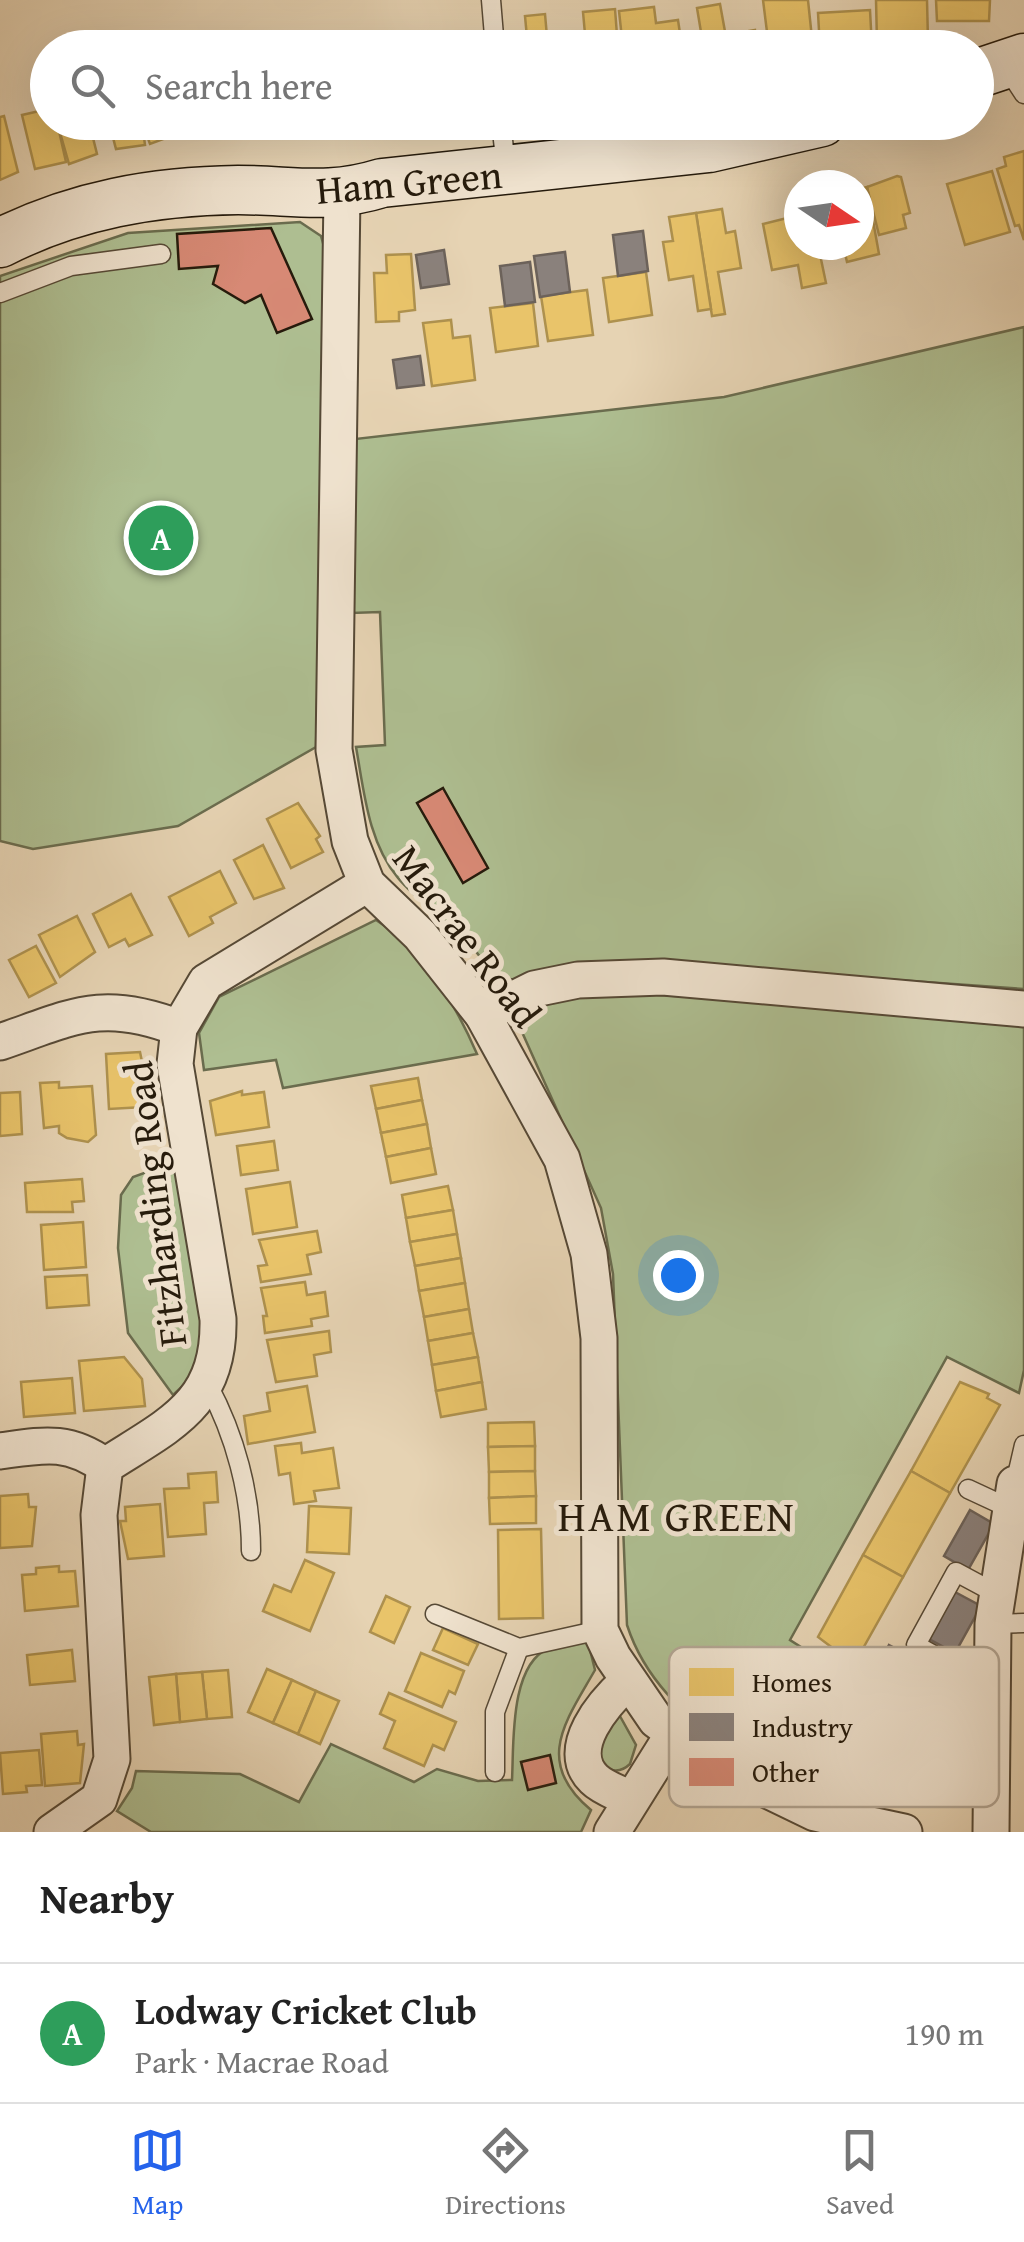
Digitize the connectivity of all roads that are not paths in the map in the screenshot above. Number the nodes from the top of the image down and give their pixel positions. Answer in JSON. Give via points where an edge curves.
{"nodes":[{"id":1,"x":491,"y":0,"type":"edge"},
{"id":2,"x":494,"y":30,"type":"edge"},
{"id":3,"x":503,"y":140,"type":"edge"},
{"id":4,"x":744,"y":140,"type":"edge"},
{"id":5,"x":506,"y":172,"type":"junction"},
{"id":6,"x":342,"y":196,"type":"junction"},
{"id":7,"x":0,"y":243,"type":"edge"},
{"id":8,"x":161,"y":254,"type":"dead end"},
{"id":9,"x":0,"y":292,"type":"edge"},
{"id":10,"x":368,"y":884,"type":"junction"},
{"id":11,"x":1024,"y":1009,"type":"edge"},
{"id":12,"x":483,"y":1015,"type":"junction"},
{"id":13,"x":179,"y":1028,"type":"junction"},
{"id":14,"x":0,"y":1042,"type":"edge"},
{"id":15,"x":208,"y":1385,"type":"junction"},
{"id":16,"x":1024,"y":1445,"type":"edge"},
{"id":17,"x":0,"y":1451,"type":"edge"},
{"id":18,"x":105,"y":1466,"type":"junction"},
{"id":19,"x":1017,"y":1485,"type":"edge"},
{"id":20,"x":968,"y":1488,"type":"dead end"},
{"id":21,"x":251,"y":1551,"type":"dead end"},
{"id":22,"x":435,"y":1614,"type":"dead end"},
{"id":23,"x":1005,"y":1614,"type":"edge"},
{"id":24,"x":600,"y":1630,"type":"junction"},
{"id":25,"x":920,"y":1647,"type":"edge"},
{"id":26,"x":998,"y":1647,"type":"edge"},
{"id":27,"x":519,"y":1648,"type":"junction"},
{"id":28,"x":627,"y":1682,"type":"junction"},
{"id":29,"x":669,"y":1732,"type":"edge"},
{"id":30,"x":669,"y":1740,"type":"edge"},
{"id":31,"x":495,"y":1772,"type":"dead end"},
{"id":32,"x":630,"y":1799,"type":"junction"},
{"id":33,"x":798,"y":1807,"type":"edge"},
{"id":34,"x":991,"y":1807,"type":"edge"},
{"id":35,"x":52,"y":1832,"type":"edge"},
{"id":36,"x":612,"y":1832,"type":"edge"},
{"id":37,"x":904,"y":1832,"type":"edge"},
{"id":38,"x":991,"y":1832,"type":"edge"}],
"edges":[{"from":1,"to":2,"type":"lane"},
{"from":3,"to":5,"type":"lane"},
{"from":4,"to":5,"type":"street","name":"Ham Green"},
{"from":5,"to":6,"type":"street","name":"Ham Green","via":[[382,182]]},
{"from":6,"to":7,"type":"street","name":"Ham Green","via":[[236,190],[95,204]]},
{"from":6,"to":10,"type":"street","name":"Macrae Road","via":[[334,750],[342,809]]},
{"from":8,"to":9,"type":"lane","via":[[71,266]]},
{"from":10,"to":12,"type":"street","name":"Macrae Road","via":[[420,934]]},
{"from":10,"to":13,"type":"street","name":"Fitzharding Road","via":[[206,982]]},
{"from":11,"to":12,"type":"street","via":[[663,977],[534,989]]},
{"from":12,"to":24,"type":"street","name":"Macrae Road","via":[[562,1160],[589,1254],[599,1338]]},
{"from":13,"to":14,"type":"street","via":[[142,1014],[81,1012]]},
{"from":13,"to":15,"type":"street","name":"Fitzharding Road","via":[[175,1064],[218,1319]]},
{"from":15,"to":18,"type":"street","name":"Fitzharding Road","via":[[192,1406]]},
{"from":15,"to":21,"type":"lane","via":[[224,1416],[251,1513]]},
{"from":16,"to":19,"type":"lane"},
{"from":17,"to":18,"type":"street","via":[[81,1448]]},
{"from":18,"to":35,"type":"street","via":[[98,1516],[112,1759],[99,1799]]},
{"from":19,"to":20,"type":"lane"},
{"from":19,"to":23,"type":"street"},
{"from":22,"to":27,"type":"lane"},
{"from":23,"to":25,"type":"lane","via":[[956,1572]]},
{"from":23,"to":26,"type":"street"},
{"from":24,"to":27,"type":"lane"},
{"from":24,"to":28,"type":"street","name":"Macrae Road"},
{"from":27,"to":31,"type":"lane","via":[[495,1712]]},
{"from":28,"to":29,"type":"street","name":"Macrae Road"},
{"from":28,"to":32,"type":"street","via":[[597,1714],[585,1745],[593,1779]]},
{"from":30,"to":32,"type":"street"},
{"from":32,"to":36,"type":"street"},
{"from":33,"to":37,"type":"street","name":"Macrae Road"},
{"from":34,"to":38,"type":"street"}]}
